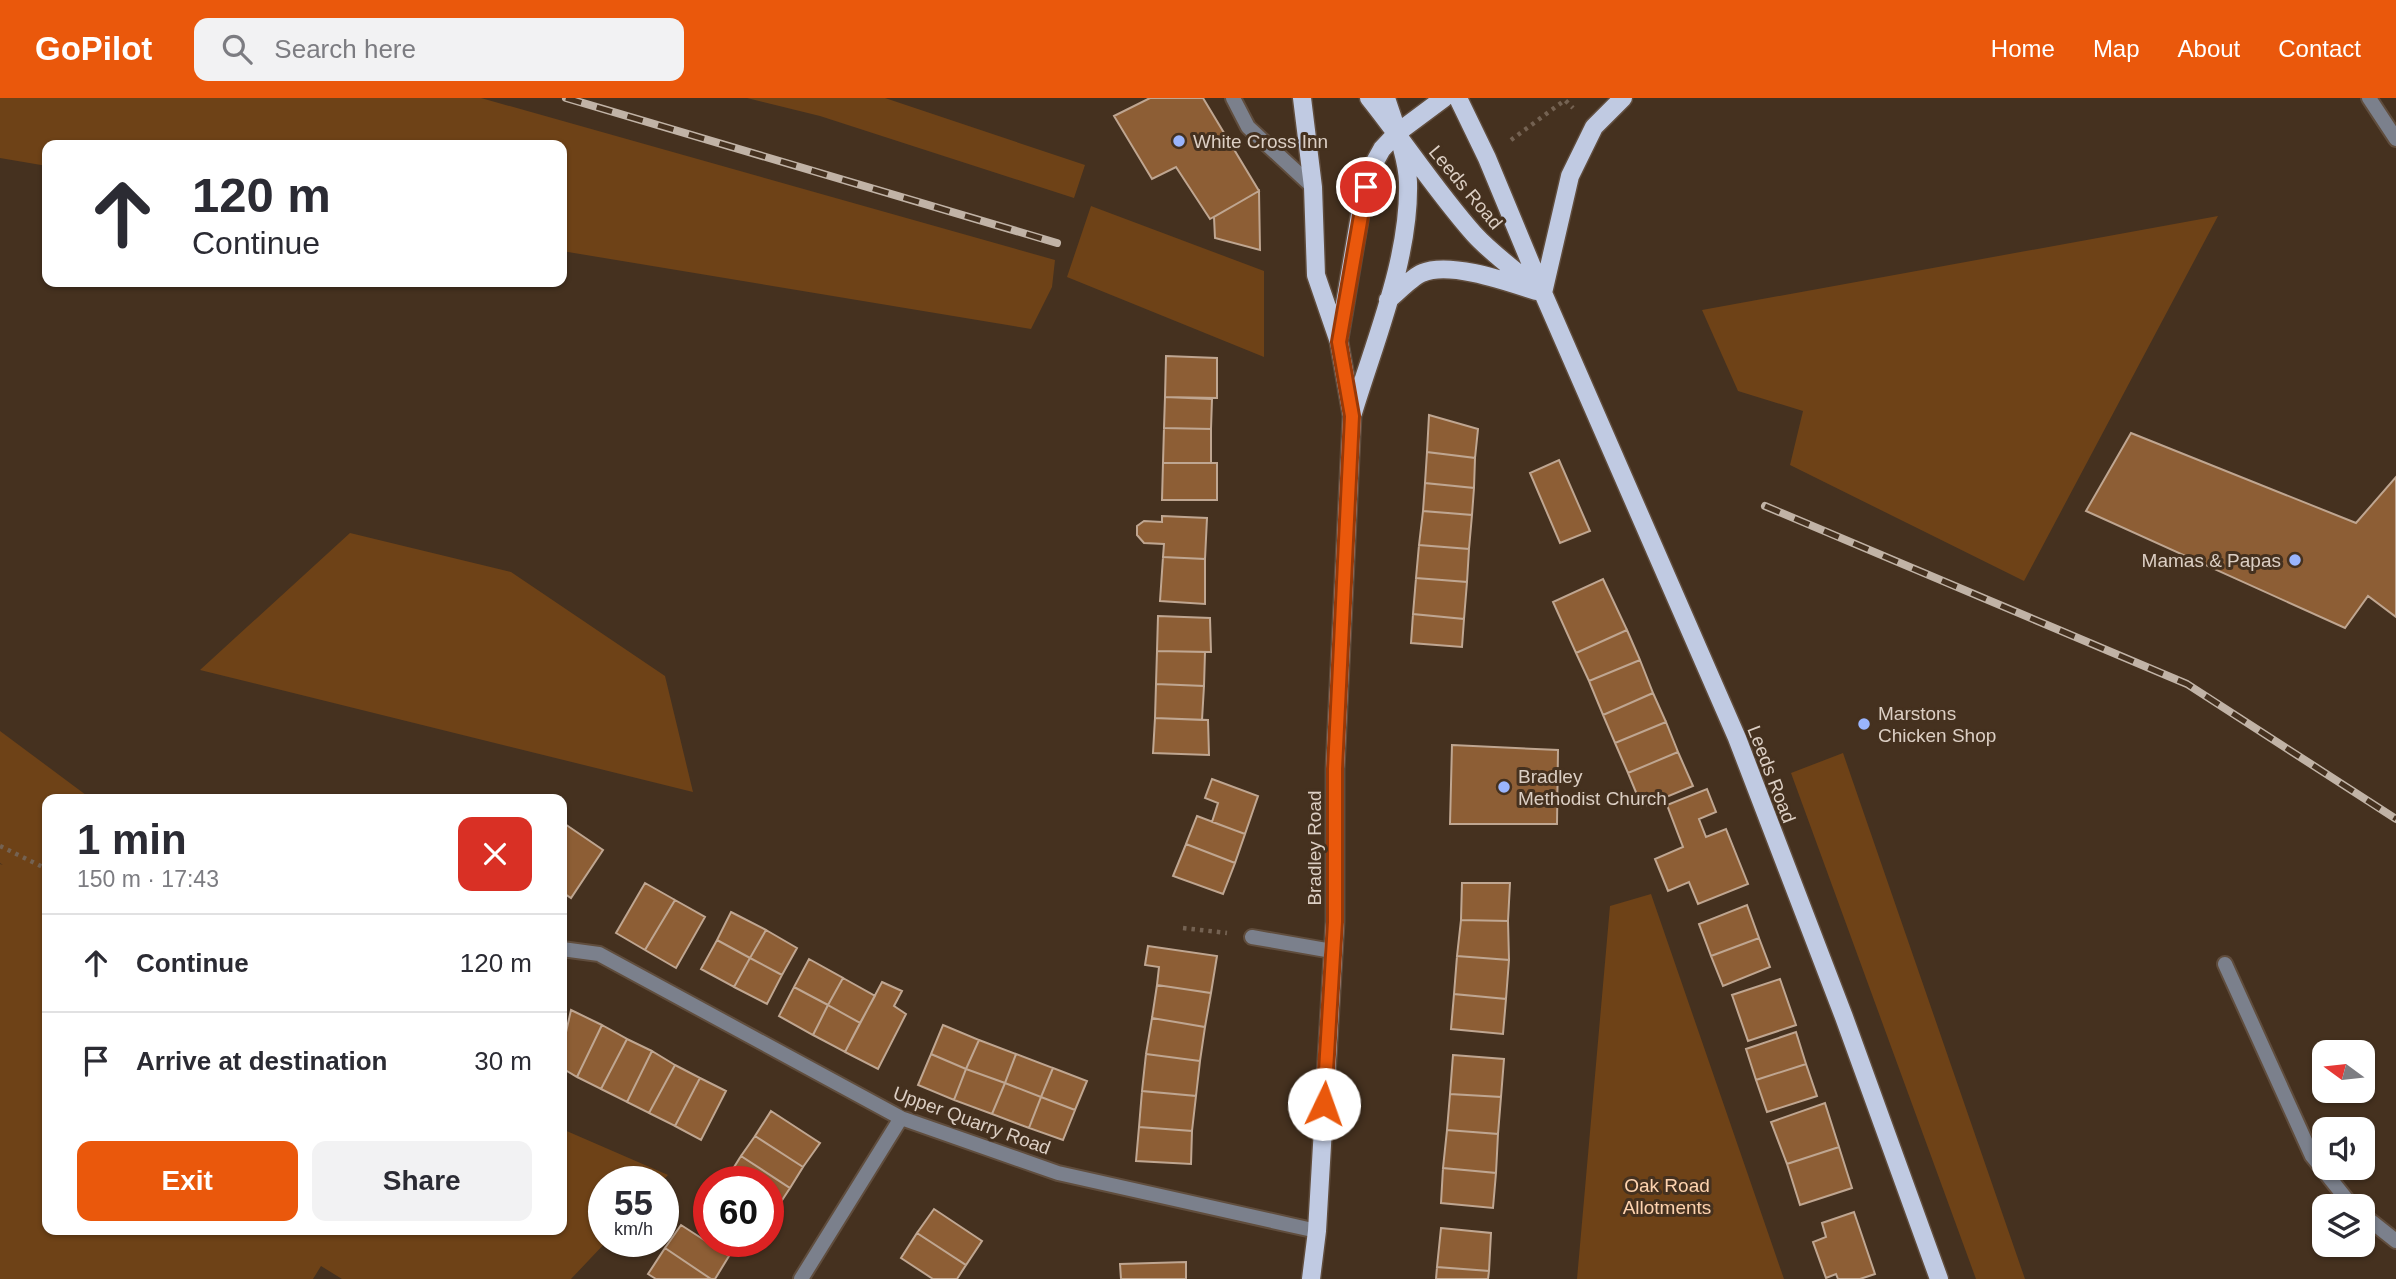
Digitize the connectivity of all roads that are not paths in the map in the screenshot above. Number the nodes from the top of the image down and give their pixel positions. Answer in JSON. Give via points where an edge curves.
{"nodes":[{"id":1,"x":1233,"y":98,"type":"edge"},
{"id":2,"x":1303,"y":98,"type":"edge"},
{"id":3,"x":1369,"y":98,"type":"edge"},
{"id":4,"x":1386,"y":98,"type":"edge"},
{"id":5,"x":1444,"y":98,"type":"edge"},
{"id":6,"x":1458,"y":98,"type":"edge"},
{"id":7,"x":1623,"y":98,"type":"edge"},
{"id":8,"x":2369,"y":98,"type":"edge"},
{"id":9,"x":1397,"y":132,"type":"junction"},
{"id":10,"x":2396,"y":139,"type":"edge"},
{"id":11,"x":1313,"y":187,"type":"junction"},
{"id":12,"x":1542,"y":293,"type":"junction"},
{"id":13,"x":1388,"y":300,"type":"junction"},
{"id":14,"x":1339,"y":342,"type":"junction"},
{"id":15,"x":1352,"y":416,"type":"junction"},
{"id":16,"x":1252,"y":937,"type":"road end"},
{"id":17,"x":567,"y":950,"type":"edge"},
{"id":18,"x":1332,"y":951,"type":"junction"},
{"id":19,"x":2225,"y":964,"type":"dead end"},
{"id":20,"x":901,"y":1118,"type":"junction"},
{"id":21,"x":2342,"y":1194,"type":"edge"},
{"id":22,"x":2375,"y":1224,"type":"edge"},
{"id":23,"x":1317,"y":1231,"type":"junction"},
{"id":24,"x":2396,"y":1241,"type":"edge"},
{"id":25,"x":801,"y":1279,"type":"edge"},
{"id":26,"x":1311,"y":1279,"type":"edge"},
{"id":27,"x":1939,"y":1279,"type":"edge"}],
"edges":[{"from":1,"to":11,"type":"street","via":[[1248,127]]},
{"from":2,"to":11,"type":"main road","name":"Bradley Road"},
{"from":3,"to":9,"type":"main road","name":"Leeds Road"},
{"from":4,"to":9,"type":"main road","name":"Bradley Road"},
{"from":5,"to":9,"type":"main road"},
{"from":6,"to":12,"type":"main road","name":"Leeds Road"},
{"from":7,"to":12,"type":"main road","via":[[1594,127],[1570,176]]},
{"from":8,"to":10,"type":"street"},
{"from":9,"to":12,"type":"main road","name":"Leeds Road","via":[[1427,178],[1476,237]]},
{"from":9,"to":13,"type":"main road","name":"Bradley Road","via":[[1408,179],[1406,229]]},
{"from":9,"to":14,"type":"main road","via":[[1372,167],[1362,203]]},
{"from":11,"to":14,"type":"main road","name":"Bradley Road","via":[[1316,275]]},
{"from":12,"to":13,"type":"main road","via":[[1477,273],[1448,270],[1422,272]]},
{"from":12,"to":27,"type":"main road","name":"Leeds Road","via":[[1737,738]]},
{"from":13,"to":15,"type":"main road","name":"Bradley Road"},
{"from":14,"to":15,"type":"main road","name":"Bradley Road"},
{"from":15,"to":18,"type":"main road","name":"Bradley Road","via":[[1335,769]]},
{"from":16,"to":18,"type":"street"},
{"from":17,"to":20,"type":"street","name":"Upper Quarry Road","via":[[599,954]]},
{"from":18,"to":23,"type":"main road","name":"Bradley Road"},
{"from":19,"to":21,"type":"street","via":[[2312,1156]]},
{"from":20,"to":23,"type":"street","name":"Upper Quarry Road","via":[[1058,1173]]},
{"from":20,"to":25,"type":"street"},
{"from":22,"to":24,"type":"street"},
{"from":23,"to":26,"type":"main road","name":"Bradley Road"}]}
